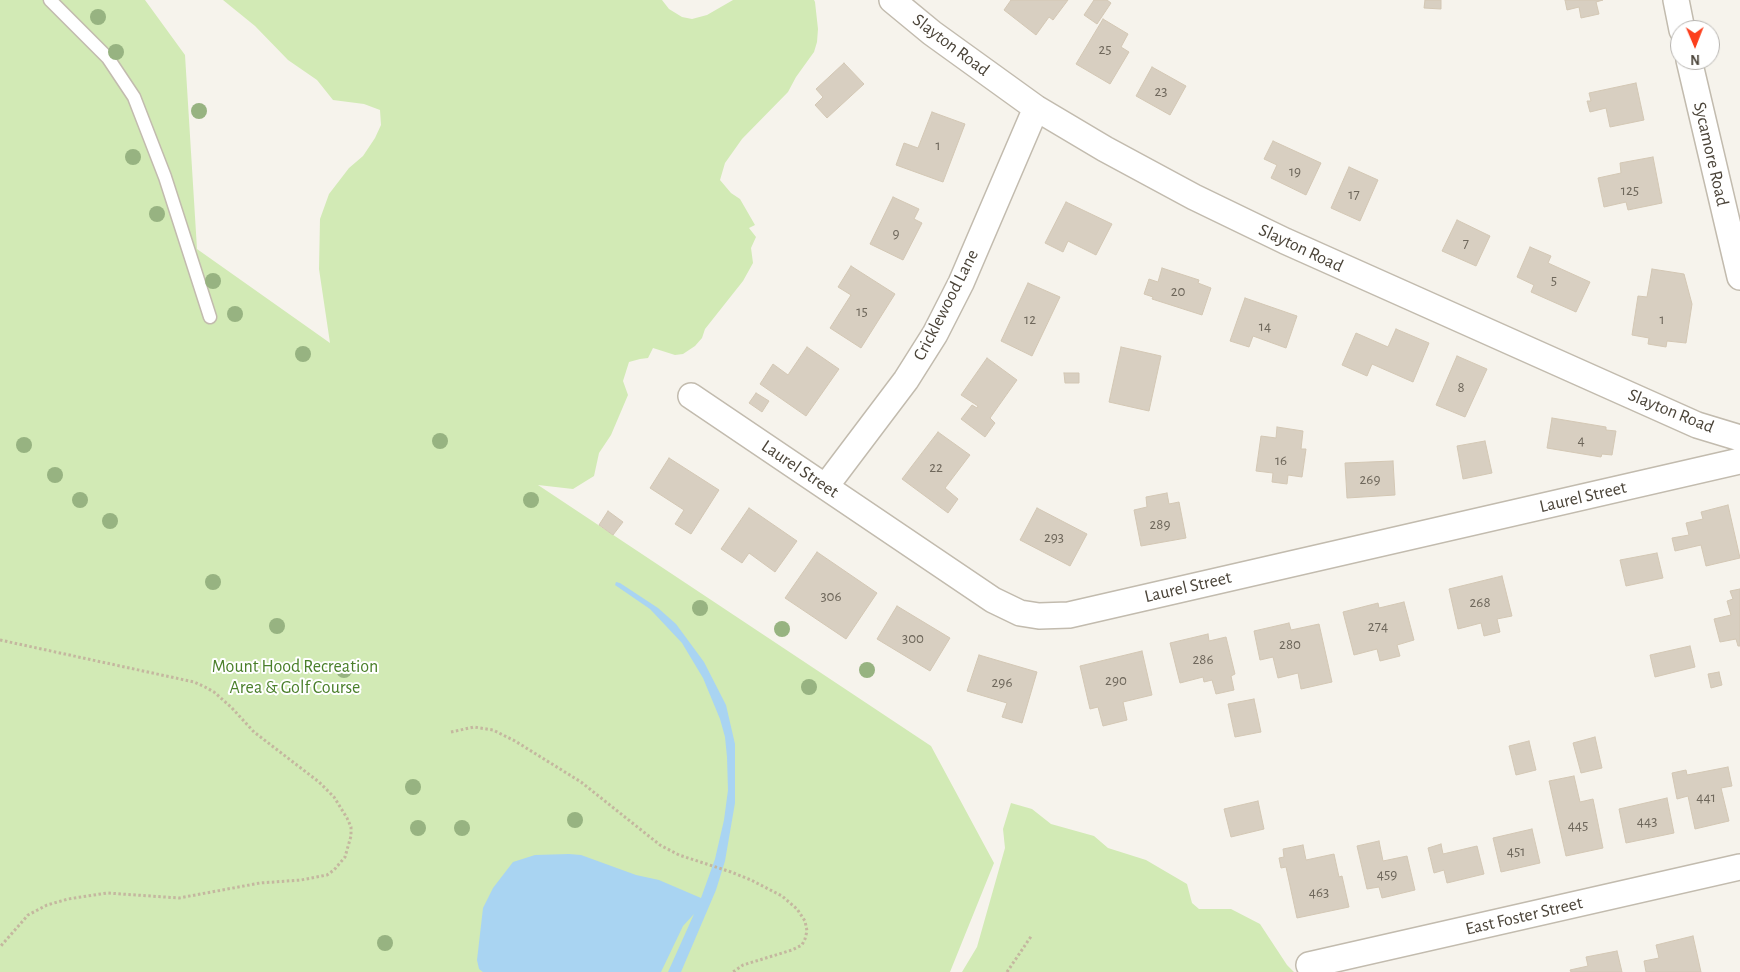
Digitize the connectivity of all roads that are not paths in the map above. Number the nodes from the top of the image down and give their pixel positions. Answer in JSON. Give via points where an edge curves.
{"nodes":[{"id":1,"x":50,"y":0,"type":"edge"},
{"id":2,"x":892,"y":0,"type":"edge"},
{"id":3,"x":1676,"y":0,"type":"edge"},
{"id":4,"x":1680,"y":20,"type":"edge"},
{"id":5,"x":1691,"y":70,"type":"edge"},
{"id":6,"x":1036,"y":108,"type":"junction"},
{"id":7,"x":1740,"y":277,"type":"edge"},
{"id":8,"x":210,"y":317,"type":"dead end"},
{"id":9,"x":691,"y":396,"type":"dead end"},
{"id":10,"x":1740,"y":438,"type":"edge"},
{"id":11,"x":1740,"y":461,"type":"edge"},
{"id":12,"x":826,"y":486,"type":"junction"},
{"id":13,"x":1740,"y":866,"type":"edge"},
{"id":14,"x":1309,"y":965,"type":"dead end"}],
"edges":[{"from":1,"to":8,"type":"lane","via":[[108,58],[134,97],[166,177]]},
{"from":2,"to":6,"type":"street","name":"Slayton Road"},
{"from":3,"to":4,"type":"street"},
{"from":5,"to":7,"type":"street","name":"Sycamore Road"},
{"from":6,"to":10,"type":"street","name":"Slayton Road","via":[[1186,193],[1285,241],[1697,425]]},
{"from":6,"to":12,"type":"street","name":"Cricklewood Lane","via":[[961,283],[934,334],[906,380]]},
{"from":9,"to":12,"type":"street","name":"Laurel Street"},
{"from":11,"to":12,"type":"street","name":"Laurel Street","via":[[1049,617],[1020,613],[993,600]]},
{"from":13,"to":14,"type":"street","name":"East Foster Street"}]}
